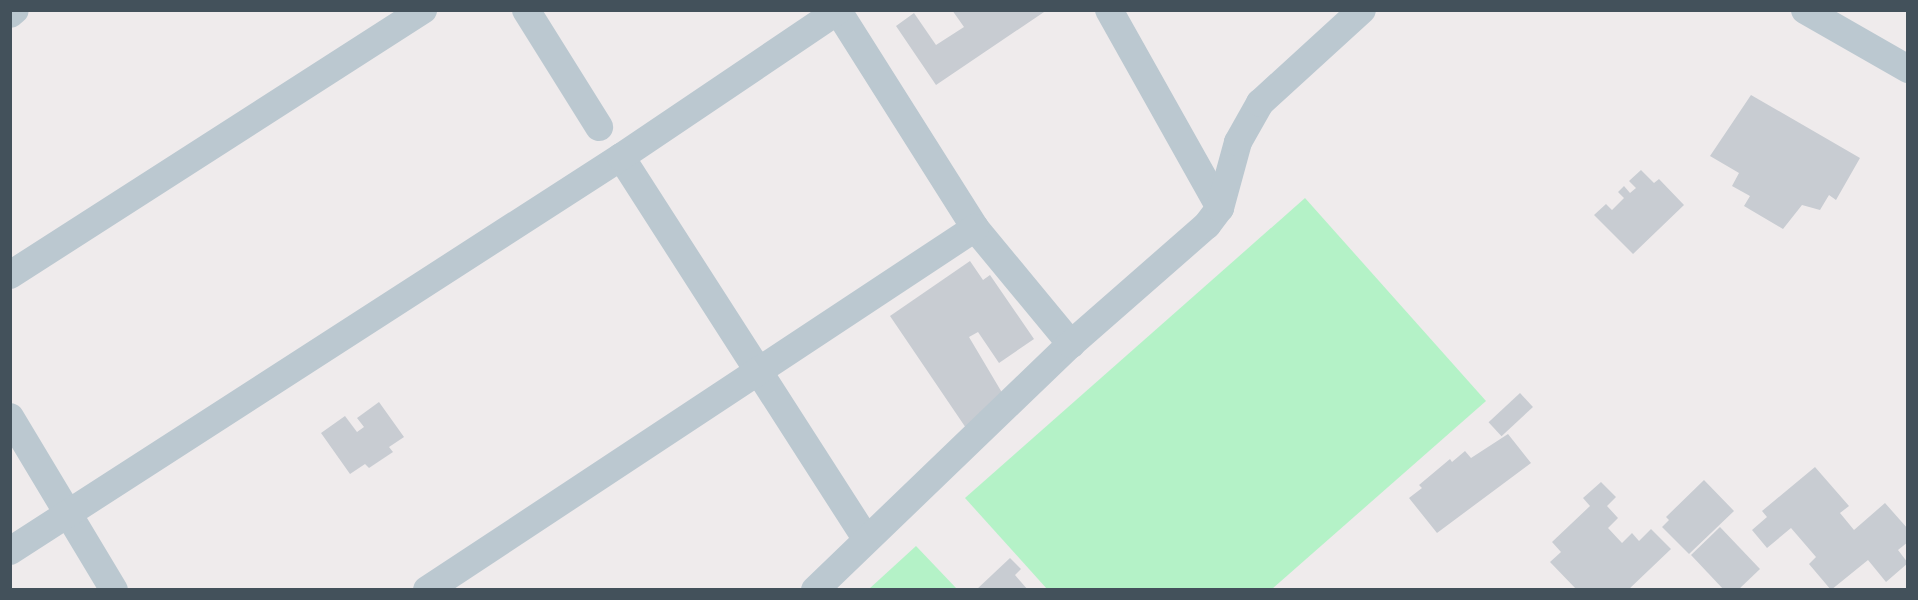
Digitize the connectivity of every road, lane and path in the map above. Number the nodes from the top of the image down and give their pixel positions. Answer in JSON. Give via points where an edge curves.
{"nodes":[{"id":1,"x":15,"y":10,"type":"edge"},
{"id":2,"x":423,"y":10,"type":"edge"},
{"id":3,"x":526,"y":10,"type":"edge"},
{"id":4,"x":1109,"y":10,"type":"edge"},
{"id":5,"x":1362,"y":10,"type":"edge"},
{"id":6,"x":1805,"y":10,"type":"edge"},
{"id":7,"x":838,"y":11,"type":"edge"},
{"id":8,"x":10,"y":14,"type":"edge"},
{"id":9,"x":1908,"y":69,"type":"edge"},
{"id":10,"x":599,"y":127,"type":"dead end"},
{"id":11,"x":621,"y":157,"type":"junction"},
{"id":12,"x":1220,"y":208,"type":"junction"},
{"id":13,"x":975,"y":228,"type":"junction"},
{"id":14,"x":10,"y":275,"type":"edge"},
{"id":15,"x":1071,"y":344,"type":"junction"},
{"id":16,"x":760,"y":370,"type":"junction"},
{"id":17,"x":10,"y":417,"type":"edge"},
{"id":18,"x":68,"y":512,"type":"junction"},
{"id":19,"x":866,"y":539,"type":"junction"},
{"id":20,"x":10,"y":551,"type":"edge"},
{"id":21,"x":114,"y":590,"type":"edge"},
{"id":22,"x":427,"y":590,"type":"edge"},
{"id":23,"x":815,"y":590,"type":"edge"}],
"edges":[{"from":1,"to":8,"type":"street"},
{"from":2,"to":14,"type":"street"},
{"from":3,"to":10,"type":"street"},
{"from":4,"to":12,"type":"street"},
{"from":5,"to":12,"type":"street","via":[[1260,103],[1238,142]]},
{"from":6,"to":9,"type":"street"},
{"from":7,"to":11,"type":"street"},
{"from":7,"to":13,"type":"street"},
{"from":11,"to":16,"type":"street"},
{"from":11,"to":18,"type":"street"},
{"from":12,"to":15,"type":"street","via":[[1207,225]]},
{"from":13,"to":15,"type":"street"},
{"from":13,"to":16,"type":"street"},
{"from":15,"to":19,"type":"street"},
{"from":16,"to":19,"type":"street"},
{"from":16,"to":22,"type":"street"},
{"from":17,"to":18,"type":"street"},
{"from":18,"to":20,"type":"street"},
{"from":18,"to":21,"type":"street"},
{"from":19,"to":23,"type":"street"}]}
